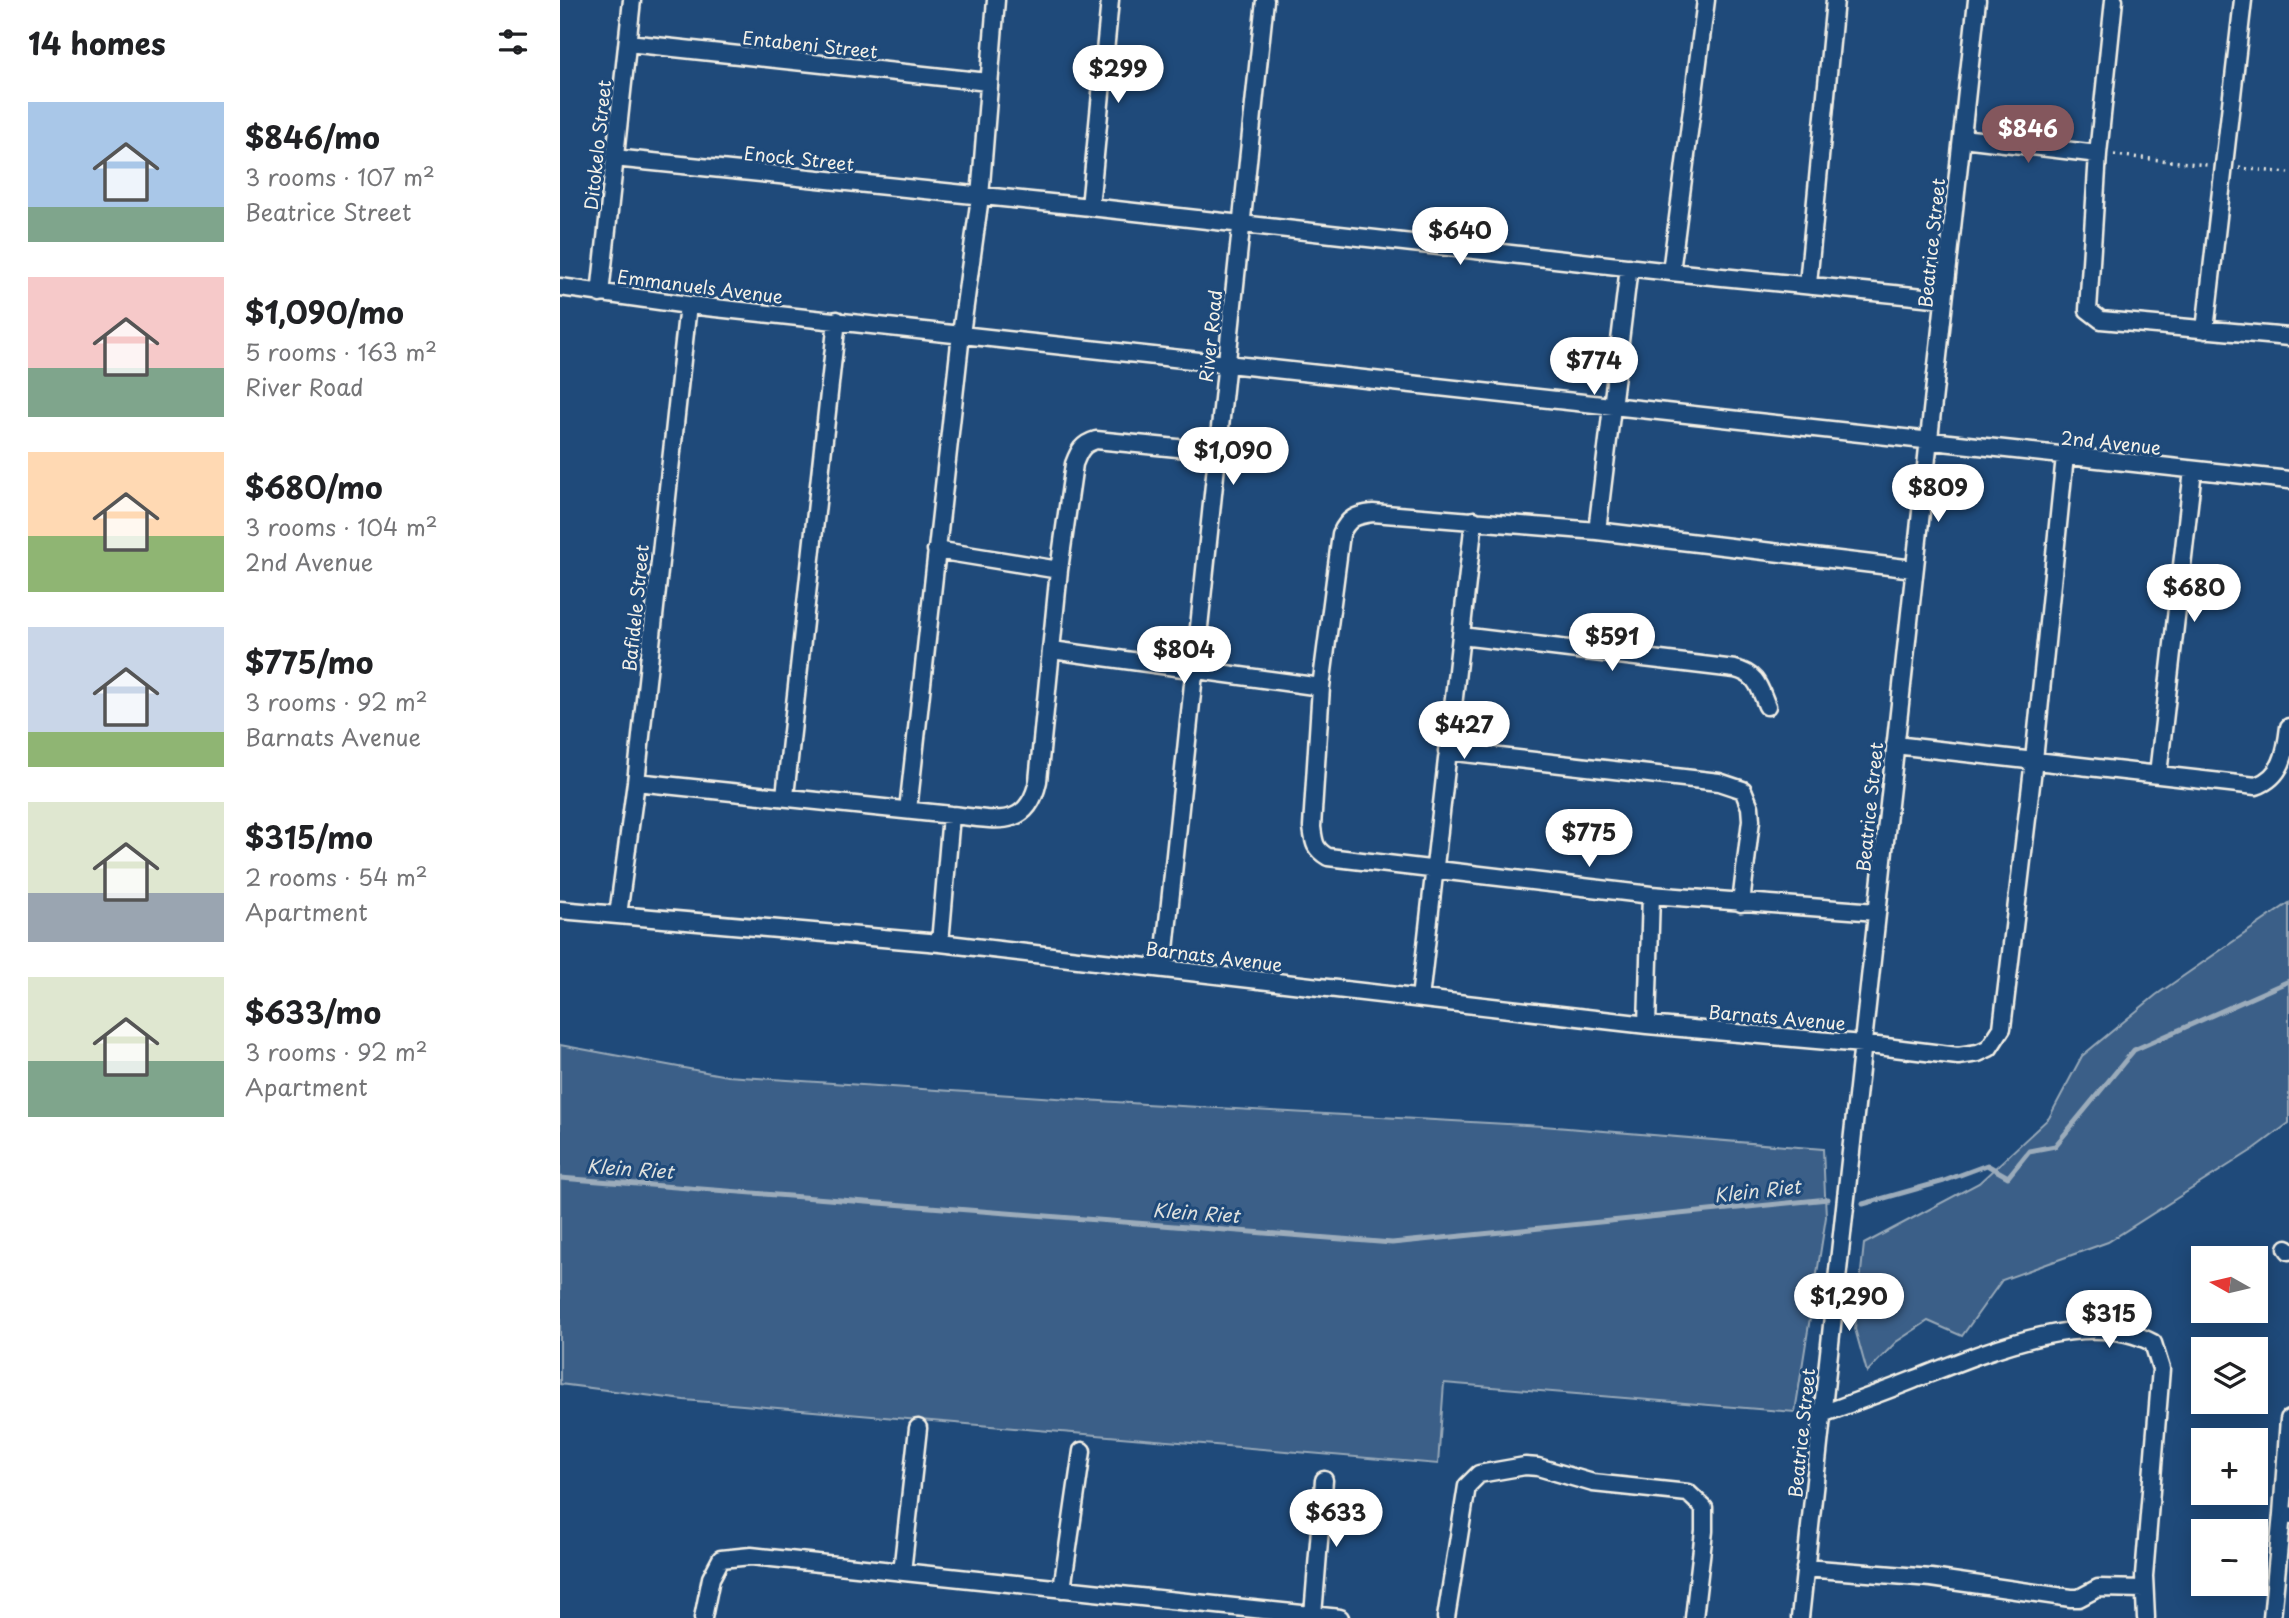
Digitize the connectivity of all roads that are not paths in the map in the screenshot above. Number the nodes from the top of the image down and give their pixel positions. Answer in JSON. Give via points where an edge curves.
{"nodes":[{"id":1,"x":632,"y":0,"type":"edge"},
{"id":2,"x":996,"y":0,"type":"edge"},
{"id":3,"x":1110,"y":0,"type":"edge"},
{"id":4,"x":1265,"y":0,"type":"edge"},
{"id":5,"x":1706,"y":0,"type":"edge"},
{"id":6,"x":1835,"y":0,"type":"edge"},
{"id":7,"x":1977,"y":0,"type":"edge"},
{"id":8,"x":2115,"y":0,"type":"edge"},
{"id":9,"x":2243,"y":0,"type":"edge"},
{"id":10,"x":628,"y":43,"type":"junction"},
{"id":11,"x":988,"y":82,"type":"junction"},
{"id":12,"x":1962,"y":138,"type":"junction"},
{"id":13,"x":2098,"y":153,"type":"junction"},
{"id":14,"x":614,"y":158,"type":"junction"},
{"id":15,"x":980,"y":197,"type":"junction"},
{"id":16,"x":1090,"y":206,"type":"junction"},
{"id":17,"x":1241,"y":225,"type":"junction"},
{"id":18,"x":1629,"y":267,"type":"junction"},
{"id":19,"x":1671,"y":272,"type":"junction"},
{"id":20,"x":1808,"y":284,"type":"junction"},
{"id":21,"x":560,"y":287,"type":"edge"},
{"id":22,"x":600,"y":293,"type":"junction"},
{"id":23,"x":1944,"y":299,"type":"junction"},
{"id":24,"x":688,"y":305,"type":"junction"},
{"id":25,"x":837,"y":320,"type":"junction"},
{"id":26,"x":2205,"y":330,"type":"junction"},
{"id":27,"x":961,"y":334,"type":"junction"},
{"id":28,"x":2289,"y":337,"type":"edge"},
{"id":29,"x":1227,"y":363,"type":"junction"},
{"id":30,"x":1611,"y":406,"type":"junction"},
{"id":31,"x":1928,"y":441,"type":"junction"},
{"id":32,"x":1218,"y":452,"type":"junction"},
{"id":33,"x":2065,"y":456,"type":"junction"},
{"id":34,"x":2193,"y":470,"type":"junction"},
{"id":35,"x":2289,"y":480,"type":"edge"},
{"id":36,"x":1474,"y":520,"type":"junction"},
{"id":37,"x":1597,"y":531,"type":"junction"},
{"id":38,"x":936,"y":550,"type":"junction"},
{"id":39,"x":1914,"y":569,"type":"junction"},
{"id":40,"x":1059,"y":570,"type":"junction"},
{"id":41,"x":1461,"y":636,"type":"junction"},
{"id":42,"x":1052,"y":650,"type":"junction"},
{"id":43,"x":1195,"y":669,"type":"junction"},
{"id":44,"x":1321,"y":687,"type":"junction"},
{"id":45,"x":1767,"y":706,"type":"dead end"},
{"id":46,"x":2289,"y":727,"type":"edge"},
{"id":47,"x":1895,"y":745,"type":"junction"},
{"id":48,"x":1447,"y":751,"type":"junction"},
{"id":49,"x":2034,"y":760,"type":"junction"},
{"id":50,"x":2158,"y":774,"type":"junction"},
{"id":51,"x":636,"y":782,"type":"junction"},
{"id":52,"x":785,"y":796,"type":"junction"},
{"id":53,"x":908,"y":810,"type":"junction"},
{"id":54,"x":951,"y":815,"type":"junction"},
{"id":55,"x":1434,"y":870,"type":"junction"},
{"id":56,"x":1651,"y":895,"type":"junction"},
{"id":57,"x":1741,"y":903,"type":"junction"},
{"id":58,"x":560,"y":910,"type":"edge"},
{"id":59,"x":1877,"y":912,"type":"junction"},
{"id":60,"x":618,"y":915,"type":"junction"},
{"id":61,"x":940,"y":943,"type":"junction"},
{"id":62,"x":1163,"y":969,"type":"junction"},
{"id":63,"x":1420,"y":999,"type":"junction"},
{"id":64,"x":1647,"y":1025,"type":"junction"},
{"id":65,"x":1862,"y":1044,"type":"junction"},
{"id":66,"x":1822,"y":1414,"type":"junction"},
{"id":67,"x":2289,"y":1419,"type":"edge"},
{"id":68,"x":918,"y":1428,"type":"dead end"},
{"id":69,"x":1082,"y":1451,"type":"dead end"},
{"id":70,"x":1324,"y":1480,"type":"dead end"},
{"id":71,"x":2285,"y":1515,"type":"edge"},
{"id":72,"x":1805,"y":1568,"type":"junction"},
{"id":73,"x":902,"y":1572,"type":"junction"},
{"id":74,"x":1062,"y":1589,"type":"junction"},
{"id":75,"x":2144,"y":1589,"type":"junction"},
{"id":76,"x":1190,"y":1610,"type":"edge"},
{"id":77,"x":1312,"y":1615,"type":"junction"},
{"id":78,"x":703,"y":1618,"type":"edge"},
{"id":79,"x":1340,"y":1618,"type":"edge"},
{"id":80,"x":1446,"y":1618,"type":"edge"},
{"id":81,"x":1694,"y":1618,"type":"edge"},
{"id":82,"x":1800,"y":1618,"type":"edge"},
{"id":83,"x":2146,"y":1618,"type":"edge"},
{"id":84,"x":2272,"y":1618,"type":"edge"}],
"edges":[{"from":1,"to":10,"type":"street","name":"Ditokelo Street"},
{"from":2,"to":11,"type":"street"},
{"from":3,"to":16,"type":"street"},
{"from":4,"to":17,"type":"street","name":"River Road"},
{"from":5,"to":19,"type":"street"},
{"from":6,"to":20,"type":"street"},
{"from":7,"to":12,"type":"street","name":"Beatrice Street"},
{"from":8,"to":13,"type":"street"},
{"from":9,"to":26,"type":"street"},
{"from":10,"to":11,"type":"street","name":"Entabeni Street"},
{"from":10,"to":14,"type":"street","name":"Ditokelo Street"},
{"from":11,"to":15,"type":"street"},
{"from":12,"to":13,"type":"street"},
{"from":12,"to":23,"type":"street","name":"Beatrice Street"},
{"from":13,"to":26,"type":"street","via":[[2088,310],[2101,320]]},
{"from":14,"to":15,"type":"street","name":"Enock Street"},
{"from":14,"to":22,"type":"street","name":"Ditokelo Street"},
{"from":15,"to":16,"type":"street","name":"Enock Street"},
{"from":15,"to":27,"type":"street"},
{"from":16,"to":17,"type":"street","name":"Enock Street"},
{"from":17,"to":18,"type":"street","name":"Enock Street"},
{"from":17,"to":29,"type":"street","name":"River Road"},
{"from":18,"to":19,"type":"street","name":"Enock Street"},
{"from":18,"to":30,"type":"street"},
{"from":19,"to":20,"type":"street","name":"Enock Street"},
{"from":20,"to":23,"type":"street","name":"Enock Street"},
{"from":21,"to":22,"type":"street","name":"Emmanuels Avenue"},
{"from":22,"to":24,"type":"street","name":"Emmanuels Avenue"},
{"from":23,"to":31,"type":"street","name":"Beatrice Street"},
{"from":24,"to":25,"type":"street","name":"Emmanuels Avenue"},
{"from":24,"to":51,"type":"street","name":"Bafidele Street"},
{"from":25,"to":27,"type":"street","name":"Emmanuels Avenue"},
{"from":25,"to":52,"type":"street"},
{"from":26,"to":28,"type":"street"},
{"from":27,"to":29,"type":"street","name":"Emmanuels Avenue"},
{"from":27,"to":38,"type":"street"},
{"from":29,"to":30,"type":"street","name":"2nd Avenue"},
{"from":29,"to":32,"type":"street","name":"River Road"},
{"from":30,"to":31,"type":"street","name":"2nd Avenue"},
{"from":30,"to":37,"type":"street"},
{"from":31,"to":33,"type":"street","name":"2nd Avenue"},
{"from":31,"to":39,"type":"street","name":"Beatrice Street"},
{"from":32,"to":40,"type":"street","via":[[1096,440],[1083,446],[1074,464]]},
{"from":32,"to":43,"type":"street","name":"River Road"},
{"from":33,"to":34,"type":"street","name":"2nd Avenue"},
{"from":33,"to":49,"type":"street","name":"Barnats Avenue"},
{"from":34,"to":35,"type":"street","name":"2nd Avenue"},
{"from":34,"to":50,"type":"street"},
{"from":36,"to":37,"type":"street"},
{"from":36,"to":41,"type":"street"},
{"from":36,"to":44,"type":"street","via":[[1373,513],[1350,519],[1339,545]]},
{"from":37,"to":39,"type":"street"},
{"from":38,"to":40,"type":"street"},
{"from":38,"to":53,"type":"street"},
{"from":39,"to":47,"type":"street","name":"Beatrice Street"},
{"from":40,"to":42,"type":"street"},
{"from":41,"to":45,"type":"street","via":[[1735,669],[1754,677]]},
{"from":41,"to":48,"type":"street"},
{"from":42,"to":43,"type":"street"},
{"from":42,"to":54,"type":"street","via":[[1038,781],[1030,806],[1012,818]]},
{"from":43,"to":44,"type":"street"},
{"from":43,"to":62,"type":"street","name":"River Road"},
{"from":44,"to":55,"type":"street","via":[[1312,807],[1318,851],[1328,857]]},
{"from":46,"to":50,"type":"street","via":[[2281,766],[2268,782],[2256,786]]},
{"from":47,"to":49,"type":"street"},
{"from":47,"to":59,"type":"street","name":"Beatrice Street"},
{"from":48,"to":55,"type":"street"},
{"from":48,"to":57,"type":"street","via":[[1718,782],[1743,790],[1751,820]]},
{"from":49,"to":50,"type":"street"},
{"from":49,"to":65,"type":"street","name":"Barnats Avenue","via":[[1998,1038],[1978,1053],[1958,1056]]},
{"from":51,"to":52,"type":"street"},
{"from":51,"to":60,"type":"street","name":"Bafidele Street"},
{"from":52,"to":53,"type":"street"},
{"from":53,"to":54,"type":"street"},
{"from":54,"to":61,"type":"street"},
{"from":55,"to":56,"type":"street"},
{"from":55,"to":63,"type":"street"},
{"from":56,"to":57,"type":"street"},
{"from":56,"to":64,"type":"street"},
{"from":57,"to":59,"type":"street"},
{"from":58,"to":60,"type":"street","name":"Barnats Avenue"},
{"from":59,"to":65,"type":"street","name":"Beatrice Street"},
{"from":60,"to":61,"type":"street","name":"Barnats Avenue"},
{"from":61,"to":62,"type":"street","name":"Barnats Avenue"},
{"from":62,"to":63,"type":"street","name":"Barnats Avenue"},
{"from":63,"to":64,"type":"street","name":"Barnats Avenue"},
{"from":64,"to":65,"type":"street","name":"Barnats Avenue"},
{"from":65,"to":66,"type":"street","name":"Beatrice Street"},
{"from":66,"to":72,"type":"street","name":"Beatrice Street"},
{"from":66,"to":75,"type":"street","via":[[2036,1335],[2124,1331],[2153,1343],[2161,1369]]},
{"from":67,"to":71,"type":"street"},
{"from":68,"to":73,"type":"street"},
{"from":69,"to":74,"type":"street"},
{"from":70,"to":77,"type":"street"},
{"from":71,"to":84,"type":"street"},
{"from":72,"to":75,"type":"street","via":[[1931,1578],[2071,1598],[2098,1588]]},
{"from":72,"to":82,"type":"street","name":"Beatrice Street"},
{"from":73,"to":74,"type":"street"},
{"from":73,"to":78,"type":"street","via":[[732,1556],[721,1559],[716,1567]]},
{"from":74,"to":76,"type":"street"},
{"from":75,"to":83,"type":"street"},
{"from":76,"to":77,"type":"street"},
{"from":77,"to":79,"type":"street"},
{"from":80,"to":81,"type":"street","via":[[1467,1486],[1479,1474],[1525,1466],[1592,1483],[1694,1497],[1704,1508],[1704,1531]]}]}
